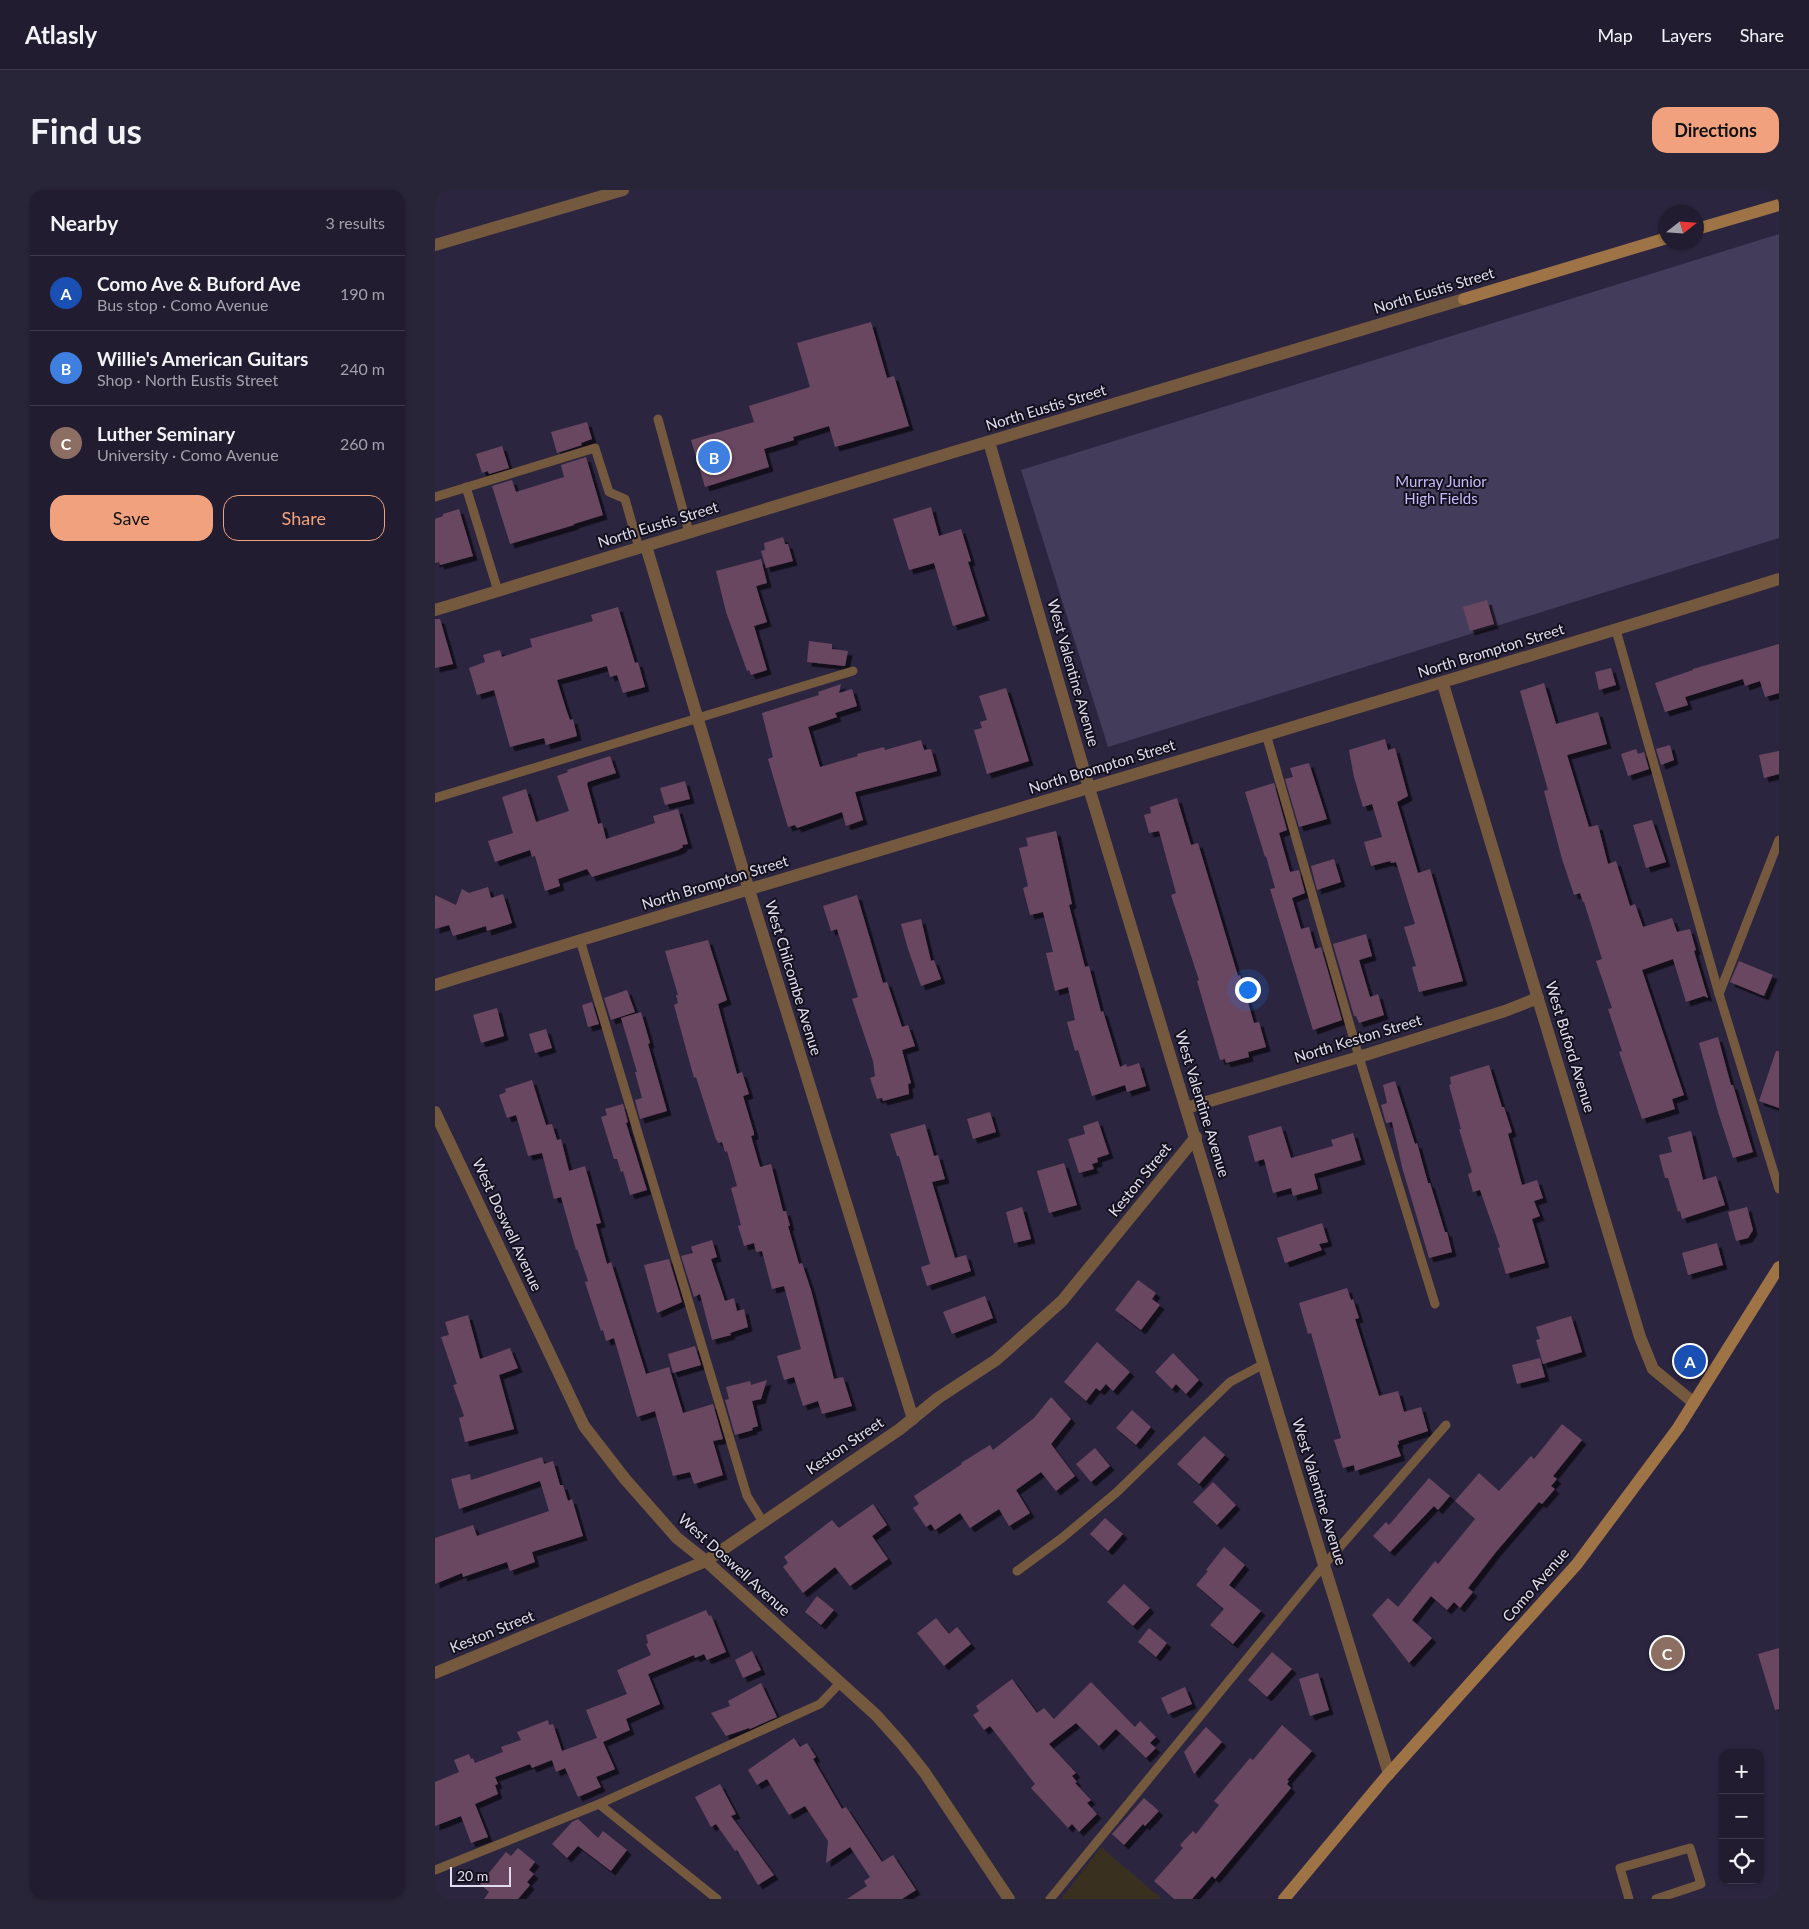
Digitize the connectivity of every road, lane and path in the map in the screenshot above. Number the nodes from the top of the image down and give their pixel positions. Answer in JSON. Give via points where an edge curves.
{"nodes":[{"id":1,"x":623,"y":190,"type":"edge"},
{"id":2,"x":588,"y":195,"type":"edge"},
{"id":3,"x":1779,"y":205,"type":"edge"},
{"id":4,"x":1704,"y":228,"type":"edge"},
{"id":5,"x":1659,"y":240,"type":"edge"},
{"id":6,"x":435,"y":245,"type":"edge"},
{"id":7,"x":1464,"y":299,"type":"joint"},
{"id":8,"x":658,"y":420,"type":"dead end"},
{"id":9,"x":989,"y":442,"type":"junction"},
{"id":10,"x":466,"y":487,"type":"junction"},
{"id":11,"x":435,"y":497,"type":"edge"},
{"id":12,"x":689,"y":532,"type":"junction"},
{"id":13,"x":643,"y":547,"type":"junction"},
{"id":14,"x":1779,"y":579,"type":"edge"},
{"id":15,"x":498,"y":591,"type":"junction"},
{"id":16,"x":435,"y":610,"type":"edge"},
{"id":17,"x":1616,"y":630,"type":"junction"},
{"id":18,"x":853,"y":671,"type":"dead end"},
{"id":19,"x":1443,"y":684,"type":"junction"},
{"id":20,"x":697,"y":717,"type":"junction"},
{"id":21,"x":1266,"y":734,"type":"junction"},
{"id":22,"x":1089,"y":788,"type":"junction"},
{"id":23,"x":435,"y":798,"type":"edge"},
{"id":24,"x":1779,"y":840,"type":"edge"},
{"id":25,"x":749,"y":890,"type":"junction"},
{"id":26,"x":581,"y":940,"type":"junction"},
{"id":27,"x":435,"y":985,"type":"edge"},
{"id":28,"x":1719,"y":994,"type":"junction"},
{"id":29,"x":1538,"y":998,"type":"junction"},
{"id":30,"x":1359,"y":1057,"type":"junction"},
{"id":31,"x":1187,"y":1108,"type":"junction"},
{"id":32,"x":435,"y":1112,"type":"edge"},
{"id":33,"x":1196,"y":1137,"type":"junction"},
{"id":34,"x":1779,"y":1189,"type":"edge"},
{"id":35,"x":1779,"y":1267,"type":"edge"},
{"id":36,"x":1435,"y":1304,"type":"dead end"},
{"id":37,"x":1263,"y":1364,"type":"junction"},
{"id":38,"x":1694,"y":1403,"type":"junction"},
{"id":39,"x":913,"y":1419,"type":"junction"},
{"id":40,"x":1446,"y":1425,"type":"dead end"},
{"id":41,"x":763,"y":1522,"type":"junction"},
{"id":42,"x":706,"y":1561,"type":"junction"},
{"id":43,"x":1324,"y":1565,"type":"junction"},
{"id":44,"x":1017,"y":1571,"type":"dead end"},
{"id":45,"x":435,"y":1673,"type":"edge"},
{"id":46,"x":840,"y":1683,"type":"junction"},
{"id":47,"x":1389,"y":1774,"type":"junction"},
{"id":48,"x":599,"y":1804,"type":"junction"},
{"id":49,"x":435,"y":1870,"type":"edge"},
{"id":50,"x":717,"y":1899,"type":"edge"},
{"id":51,"x":1009,"y":1899,"type":"edge"},
{"id":52,"x":1051,"y":1899,"type":"edge"},
{"id":53,"x":1284,"y":1899,"type":"edge"},
{"id":54,"x":1629,"y":1899,"type":"edge"},
{"id":55,"x":1656,"y":1899,"type":"edge"}],
"edges":[{"from":1,"to":2,"type":"street"},
{"from":2,"to":6,"type":"street"},
{"from":3,"to":4,"type":"main road"},
{"from":5,"to":7,"type":"main road","name":"North Eustis Street"},
{"from":7,"to":9,"type":"street","name":"North Eustis Street"},
{"from":8,"to":12,"type":"lane"},
{"from":9,"to":12,"type":"street","name":"North Eustis Street"},
{"from":9,"to":22,"type":"street","name":"West Valentine Avenue"},
{"from":10,"to":11,"type":"lane"},
{"from":10,"to":13,"type":"lane","via":[[595,448],[609,492],[625,499]]},
{"from":10,"to":15,"type":"lane"},
{"from":12,"to":13,"type":"street","name":"North Eustis Street"},
{"from":13,"to":15,"type":"street","name":"North Eustis Street"},
{"from":13,"to":20,"type":"street","name":"West Chilcombe Avenue"},
{"from":14,"to":17,"type":"street","name":"North Brompton Street"},
{"from":15,"to":16,"type":"street","name":"North Eustis Street"},
{"from":17,"to":19,"type":"street","name":"North Brompton Street"},
{"from":17,"to":28,"type":"lane"},
{"from":18,"to":20,"type":"lane"},
{"from":19,"to":21,"type":"street","name":"North Brompton Street"},
{"from":19,"to":29,"type":"street","name":"West Buford Avenue"},
{"from":20,"to":23,"type":"lane"},
{"from":20,"to":25,"type":"street","name":"West Chilcombe Avenue"},
{"from":21,"to":22,"type":"street","name":"North Brompton Street"},
{"from":21,"to":30,"type":"lane"},
{"from":22,"to":25,"type":"street","name":"North Brompton Street"},
{"from":22,"to":31,"type":"street","name":"West Valentine Avenue"},
{"from":24,"to":28,"type":"lane"},
{"from":25,"to":26,"type":"street","name":"North Brompton Street"},
{"from":25,"to":39,"type":"street","name":"West Chilcombe Avenue"},
{"from":26,"to":27,"type":"street","name":"North Brompton Street"},
{"from":26,"to":41,"type":"lane","via":[[747,1496]]},
{"from":28,"to":34,"type":"lane"},
{"from":29,"to":30,"type":"street","name":"North Keston Street"},
{"from":29,"to":38,"type":"street","name":"West Buford Avenue","via":[[1640,1337],[1653,1369]]},
{"from":30,"to":31,"type":"street","name":"North Keston Street"},
{"from":30,"to":36,"type":"lane"},
{"from":31,"to":33,"type":"street","name":"West Valentine Avenue"},
{"from":32,"to":42,"type":"street","name":"West Doswell Avenue","via":[[584,1426],[625,1480],[677,1538]]},
{"from":33,"to":37,"type":"street","name":"West Valentine Avenue"},
{"from":33,"to":39,"type":"street","name":"Keston Street","via":[[1057,1306],[996,1360],[938,1398]]},
{"from":35,"to":38,"type":"main road","name":"Como Avenue"},
{"from":37,"to":43,"type":"street","name":"West Valentine Avenue"},
{"from":37,"to":44,"type":"lane","via":[[1230,1382],[1117,1492]]},
{"from":38,"to":47,"type":"main road","name":"Como Avenue","via":[[1577,1564]]},
{"from":39,"to":41,"type":"street","name":"Keston Street"},
{"from":40,"to":43,"type":"lane"},
{"from":41,"to":42,"type":"street","name":"Keston Street"},
{"from":42,"to":45,"type":"street","name":"Keston Street"},
{"from":42,"to":46,"type":"street","name":"West Doswell Avenue"},
{"from":43,"to":47,"type":"street","name":"West Valentine Avenue"},
{"from":43,"to":52,"type":"lane"},
{"from":46,"to":48,"type":"lane","via":[[820,1704]]},
{"from":46,"to":51,"type":"street","name":"West Doswell Avenue","via":[[903,1744]]},
{"from":47,"to":53,"type":"main road","name":"Como Avenue"},
{"from":48,"to":49,"type":"lane"},
{"from":48,"to":50,"type":"lane"},
{"from":54,"to":55,"type":"lane","via":[[1620,1868],[1690,1848],[1701,1884]]}]}
